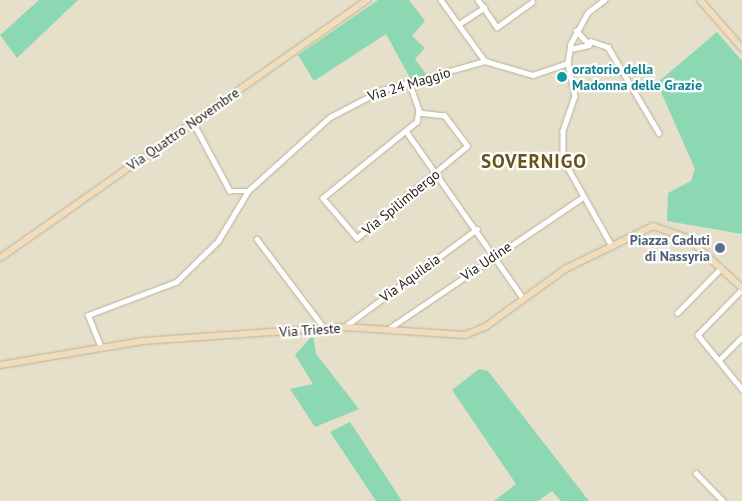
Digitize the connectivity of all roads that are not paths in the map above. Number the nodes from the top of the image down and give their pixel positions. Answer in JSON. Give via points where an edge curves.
{"nodes":[{"id":1,"x":367,"y":0,"type":"edge"},
{"id":2,"x":441,"y":0,"type":"edge"},
{"id":3,"x":478,"y":0,"type":"edge"},
{"id":4,"x":605,"y":0,"type":"edge"},
{"id":5,"x":700,"y":0,"type":"edge"},
{"id":6,"x":532,"y":2,"type":"dead end"},
{"id":7,"x":484,"y":8,"type":"junction"},
{"id":8,"x":459,"y":24,"type":"junction"},
{"id":9,"x":576,"y":32,"type":"junction"},
{"id":10,"x":590,"y":42,"type":"junction"},
{"id":11,"x":742,"y":48,"type":"edge"},
{"id":12,"x":570,"y":49,"type":"junction"},
{"id":13,"x":486,"y":61,"type":"junction"},
{"id":14,"x":568,"y":63,"type":"junction"},
{"id":15,"x":410,"y":84,"type":"junction"},
{"id":16,"x":419,"y":113,"type":"junction"},
{"id":17,"x":193,"y":122,"type":"junction"},
{"id":18,"x":406,"y":131,"type":"junction"},
{"id":19,"x":659,"y":133,"type":"dead end"},
{"id":20,"x":438,"y":173,"type":"junction"},
{"id":21,"x":248,"y":191,"type":"junction"},
{"id":22,"x":583,"y":197,"type":"junction"},
{"id":23,"x":477,"y":229,"type":"junction"},
{"id":24,"x":257,"y":239,"type":"dead end"},
{"id":25,"x":612,"y":246,"type":"junction"},
{"id":26,"x":495,"y":253,"type":"junction"},
{"id":27,"x":0,"y":258,"type":"edge"},
{"id":28,"x":721,"y":268,"type":"junction"},
{"id":29,"x":742,"y":289,"type":"edge"},
{"id":30,"x":523,"y":298,"type":"junction"},
{"id":31,"x":677,"y":313,"type":"dead end"},
{"id":32,"x":344,"y":327,"type":"junction"},
{"id":33,"x":391,"y":327,"type":"junction"},
{"id":34,"x":325,"y":329,"type":"junction"},
{"id":35,"x":742,"y":337,"type":"edge"},
{"id":36,"x":101,"y":348,"type":"junction"},
{"id":37,"x":719,"y":360,"type":"junction"},
{"id":38,"x":0,"y":365,"type":"edge"},
{"id":39,"x":742,"y":388,"type":"edge"},
{"id":40,"x":696,"y":473,"type":"dead end"},
{"id":41,"x":723,"y":501,"type":"edge"}],
"edges":[{"from":1,"to":17,"type":"street","name":"Via Quattro Novembre"},
{"from":2,"to":8,"type":"street"},
{"from":3,"to":7,"type":"street"},
{"from":4,"to":9,"type":"street","via":[[588,13]]},
{"from":5,"to":11,"type":"street"},
{"from":6,"to":7,"type":"street","via":[[496,26]]},
{"from":7,"to":8,"type":"street"},
{"from":8,"to":13,"type":"street"},
{"from":9,"to":10,"type":"street"},
{"from":9,"to":12,"type":"street"},
{"from":10,"to":12,"type":"street"},
{"from":10,"to":19,"type":"street","via":[[608,47]]},
{"from":12,"to":14,"type":"street"},
{"from":13,"to":14,"type":"street","via":[[541,75]]},
{"from":13,"to":15,"type":"street","name":"Via 24 Maggio"},
{"from":14,"to":22,"type":"street","via":[[575,96],[563,131],[563,159]]},
{"from":15,"to":16,"type":"street"},
{"from":15,"to":21,"type":"street","name":"Via 24 Maggio","via":[[382,90],[339,111]]},
{"from":16,"to":18,"type":"street","name":"Via Spilimbergo"},
{"from":16,"to":20,"type":"street","name":"Via Spilimbergo","via":[[444,116],[467,146]]},
{"from":17,"to":21,"type":"street","via":[[230,191]]},
{"from":17,"to":27,"type":"street","name":"Via Quattro Novembre"},
{"from":18,"to":20,"type":"street"},
{"from":18,"to":20,"type":"street","name":"Via Spilimbergo","via":[[323,198],[357,238]]},
{"from":20,"to":23,"type":"street"},
{"from":21,"to":36,"type":"street","name":"Via 24 Maggio","via":[[218,241],[176,282],[88,315]]},
{"from":22,"to":25,"type":"street"},
{"from":22,"to":26,"type":"street","name":"Via Udine"},
{"from":23,"to":26,"type":"street"},
{"from":23,"to":32,"type":"street","name":"Via Aquileia"},
{"from":24,"to":34,"type":"street"},
{"from":25,"to":28,"type":"street","name":"Via Trieste","via":[[646,228],[665,227],[688,238]]},
{"from":25,"to":30,"type":"street","name":"Via Trieste","via":[[565,269]]},
{"from":26,"to":30,"type":"street"},
{"from":26,"to":33,"type":"street","name":"Via Udine"},
{"from":28,"to":29,"type":"street","name":"Via Trieste"},
{"from":28,"to":31,"type":"street"},
{"from":29,"to":37,"type":"street","via":[[698,335]]},
{"from":30,"to":33,"type":"street","name":"Via Trieste","via":[[485,327],[465,335]]},
{"from":32,"to":33,"type":"street","name":"Via Trieste"},
{"from":32,"to":34,"type":"street","name":"Via Trieste"},
{"from":34,"to":36,"type":"street","name":"Via Trieste"},
{"from":35,"to":37,"type":"street"},
{"from":36,"to":38,"type":"street","name":"Via Trieste"},
{"from":37,"to":39,"type":"street"},
{"from":40,"to":41,"type":"street"}]}
